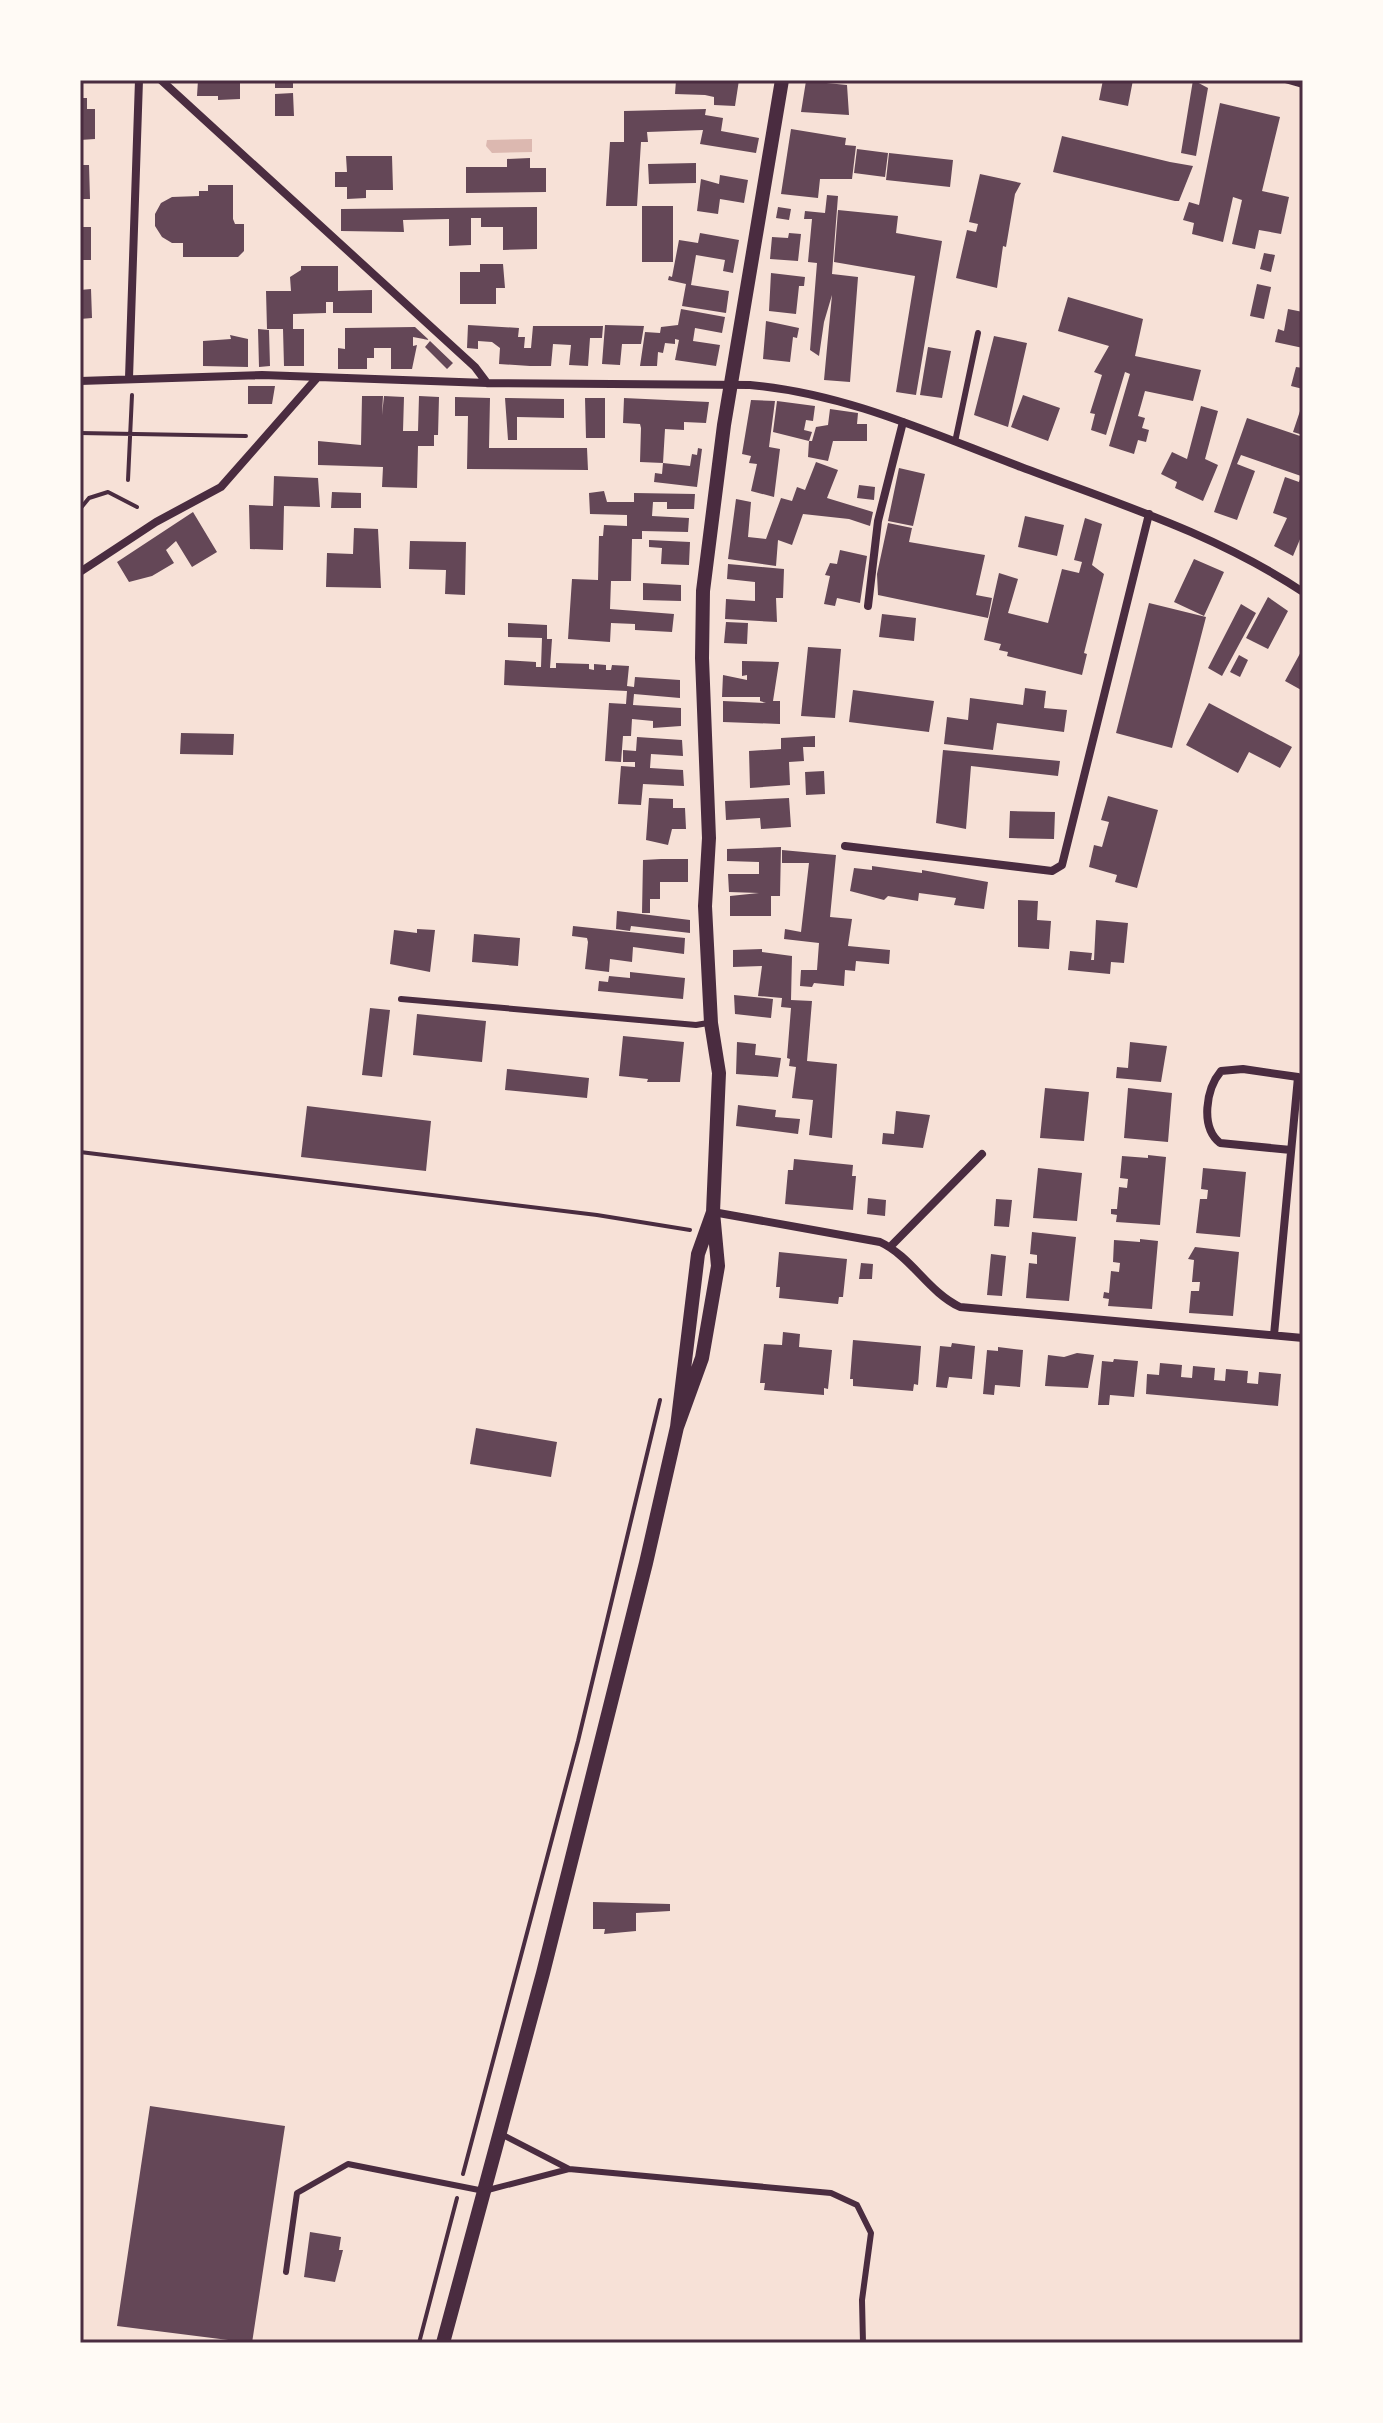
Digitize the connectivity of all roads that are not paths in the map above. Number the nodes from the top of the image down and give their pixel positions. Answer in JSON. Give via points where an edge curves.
{"nodes":[{"id":1,"x":139,"y":80,"type":"edge"},
{"id":2,"x":161,"y":80,"type":"edge"},
{"id":3,"x":782,"y":80,"type":"edge"},
{"id":4,"x":978,"y":333,"type":"dead end"},
{"id":5,"x":129,"y":378,"type":"junction"},
{"id":6,"x":316,"y":379,"type":"junction"},
{"id":7,"x":80,"y":381,"type":"edge"},
{"id":8,"x":487,"y":383,"type":"junction"},
{"id":9,"x":730,"y":385,"type":"junction"},
{"id":10,"x":903,"y":422,"type":"junction"},
{"id":11,"x":955,"y":442,"type":"junction"},
{"id":12,"x":1149,"y":514,"type":"junction"},
{"id":13,"x":80,"y":572,"type":"edge"},
{"id":14,"x":1303,"y":592,"type":"edge"},
{"id":15,"x":868,"y":606,"type":"dead end"},
{"id":16,"x":845,"y":846,"type":"dead end"},
{"id":17,"x":401,"y":999,"type":"dead end"},
{"id":18,"x":711,"y":1023,"type":"junction"},
{"id":19,"x":1291,"y":1150,"type":"junction"},
{"id":20,"x":982,"y":1154,"type":"dead end"},
{"id":21,"x":713,"y":1212,"type":"junction"},
{"id":22,"x":890,"y":1247,"type":"junction"},
{"id":23,"x":1274,"y":1335,"type":"junction"},
{"id":24,"x":1303,"y":1338,"type":"edge"},
{"id":25,"x":677,"y":1427,"type":"junction"},
{"id":26,"x":500,"y":2133,"type":"junction"},
{"id":27,"x":569,"y":2169,"type":"junction"},
{"id":28,"x":484,"y":2191,"type":"junction"},
{"id":29,"x":286,"y":2272,"type":"dead end"},
{"id":30,"x":443,"y":2343,"type":"edge"},
{"id":31,"x":863,"y":2343,"type":"edge"}],
"edges":[{"from":1,"to":5,"type":"street"},
{"from":2,"to":8,"type":"street"},
{"from":3,"to":9,"type":"street"},
{"from":4,"to":11,"type":"lane"},
{"from":5,"to":6,"type":"street"},
{"from":5,"to":7,"type":"street"},
{"from":6,"to":8,"type":"street"},
{"from":6,"to":13,"type":"street","via":[[221,487]]},
{"from":8,"to":9,"type":"street"},
{"from":9,"to":10,"type":"street","via":[[816,395]]},
{"from":9,"to":18,"type":"street","via":[[707,550],[702,629]]},
{"from":10,"to":11,"type":"street"},
{"from":10,"to":15,"type":"street","via":[[881,507]]},
{"from":11,"to":12,"type":"street"},
{"from":12,"to":14,"type":"street","via":[[1226,546]]},
{"from":12,"to":16,"type":"street","via":[[1062,865],[1052,871]]},
{"from":17,"to":18,"type":"lane"},
{"from":18,"to":21,"type":"street","via":[[719,1073]]},
{"from":19,"to":19,"type":"street","via":[[1220,1143],[1209,1129],[1210,1088],[1221,1071],[1298,1077]]},
{"from":19,"to":23,"type":"street"},
{"from":20,"to":22,"type":"street"},
{"from":21,"to":22,"type":"street","via":[[872,1239]]},
{"from":21,"to":25,"type":"street","via":[[698,1254]]},
{"from":21,"to":25,"type":"street","via":[[718,1241],[715,1287],[702,1358]]},
{"from":22,"to":23,"type":"street","via":[[960,1307]]},
{"from":23,"to":24,"type":"street"},
{"from":25,"to":26,"type":"street","via":[[590,1793]]},
{"from":26,"to":27,"type":"lane"},
{"from":26,"to":28,"type":"street"},
{"from":27,"to":28,"type":"lane"},
{"from":27,"to":31,"type":"lane","via":[[831,2193],[857,2205],[871,2233],[862,2300]]},
{"from":28,"to":29,"type":"lane","via":[[348,2164],[297,2193]]},
{"from":28,"to":30,"type":"street"}]}
